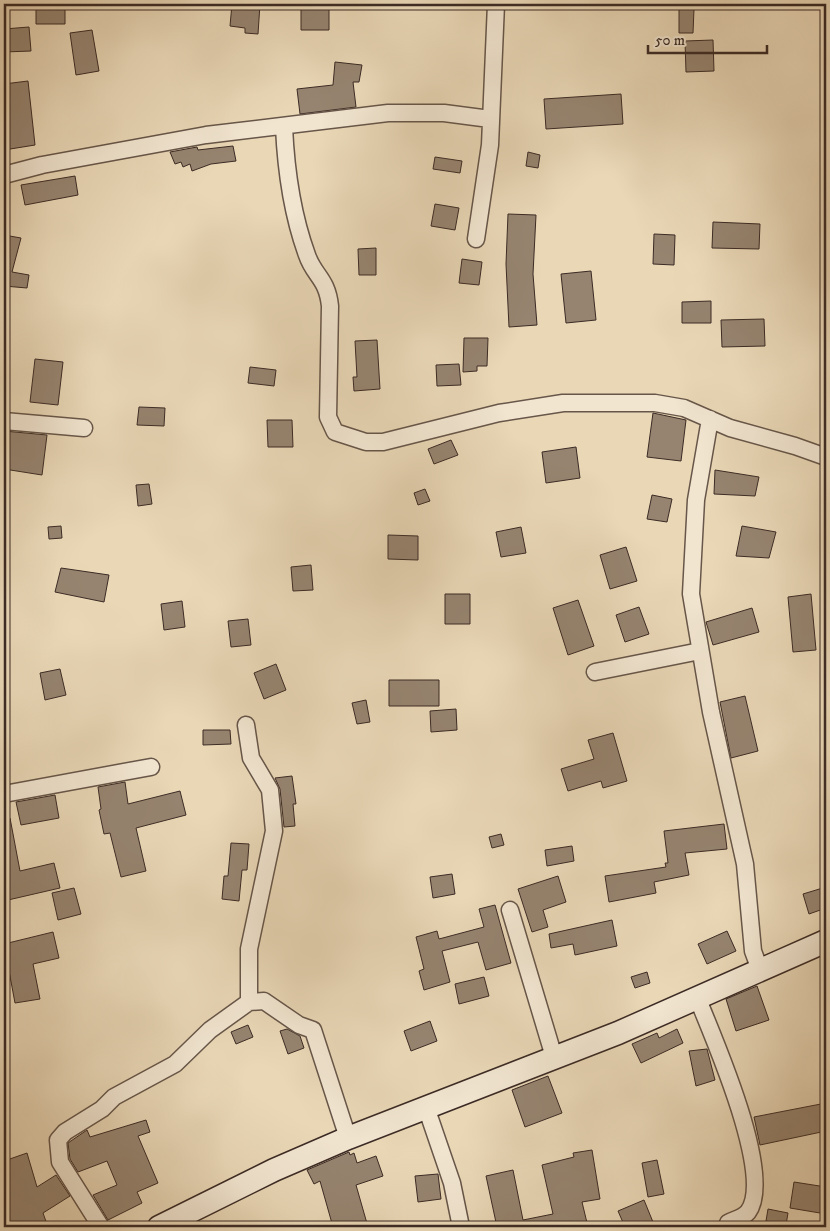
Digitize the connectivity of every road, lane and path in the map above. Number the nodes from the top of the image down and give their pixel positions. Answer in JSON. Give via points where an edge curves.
{"nodes":[{"id":1,"x":496,"y":4,"type":"edge"},
{"id":2,"x":490,"y":119,"type":"junction"},
{"id":3,"x":284,"y":127,"type":"junction"},
{"id":4,"x":4,"y":175,"type":"edge"},
{"id":5,"x":476,"y":239,"type":"dead end"},
{"id":6,"x":710,"y":419,"type":"junction"},
{"id":7,"x":4,"y":421,"type":"edge"},
{"id":8,"x":84,"y":428,"type":"dead end"},
{"id":9,"x":826,"y":457,"type":"edge"},
{"id":10,"x":700,"y":651,"type":"junction"},
{"id":11,"x":595,"y":672,"type":"dead end"},
{"id":12,"x":246,"y":725,"type":"dead end"},
{"id":13,"x":150,"y":767,"type":"dead end"},
{"id":14,"x":4,"y":794,"type":"edge"},
{"id":15,"x":510,"y":910,"type":"dead end"},
{"id":16,"x":826,"y":941,"type":"edge"},
{"id":17,"x":760,"y":970,"type":"junction"},
{"id":18,"x":697,"y":997,"type":"junction"},
{"id":19,"x":249,"y":1002,"type":"junction"},
{"id":20,"x":554,"y":1058,"type":"junction"},
{"id":21,"x":426,"y":1107,"type":"junction"},
{"id":22,"x":348,"y":1138,"type":"junction"},
{"id":23,"x":101,"y":1227,"type":"edge"},
{"id":24,"x":159,"y":1227,"type":"edge"},
{"id":25,"x":461,"y":1227,"type":"edge"},
{"id":26,"x":727,"y":1227,"type":"edge"}],
"edges":[{"from":1,"to":2,"type":"street"},
{"from":2,"to":3,"type":"street","via":[[471,115],[388,113]]},
{"from":2,"to":5,"type":"street"},
{"from":3,"to":4,"type":"street","via":[[206,135]]},
{"from":3,"to":6,"type":"street","via":[[287,180],[302,242],[308,261],[328,290],[328,417],[335,432],[366,442],[383,442],[499,413],[579,402],[669,404]]},
{"from":6,"to":9,"type":"street"},
{"from":6,"to":10,"type":"street","via":[[696,500],[693,542],[691,594]]},
{"from":7,"to":8,"type":"street"},
{"from":10,"to":11,"type":"street"},
{"from":10,"to":17,"type":"street","via":[[745,864],[753,951]]},
{"from":12,"to":19,"type":"street","via":[[251,758],[270,790],[274,831],[249,949]]},
{"from":13,"to":14,"type":"street"},
{"from":15,"to":20,"type":"street"},
{"from":16,"to":17,"type":"street"},
{"from":17,"to":18,"type":"street"},
{"from":18,"to":20,"type":"street"},
{"from":18,"to":26,"type":"street","via":[[731,1082],[748,1139],[753,1172],[753,1198],[749,1211],[728,1223]]},
{"from":19,"to":22,"type":"street","via":[[264,1001],[298,1025],[313,1030]]},
{"from":19,"to":23,"type":"street","via":[[210,1030],[175,1064],[114,1097],[58,1140],[60,1162]]},
{"from":20,"to":21,"type":"street"},
{"from":21,"to":22,"type":"street"},
{"from":21,"to":25,"type":"street","via":[[452,1183]]},
{"from":22,"to":24,"type":"street","via":[[274,1170]]}]}
